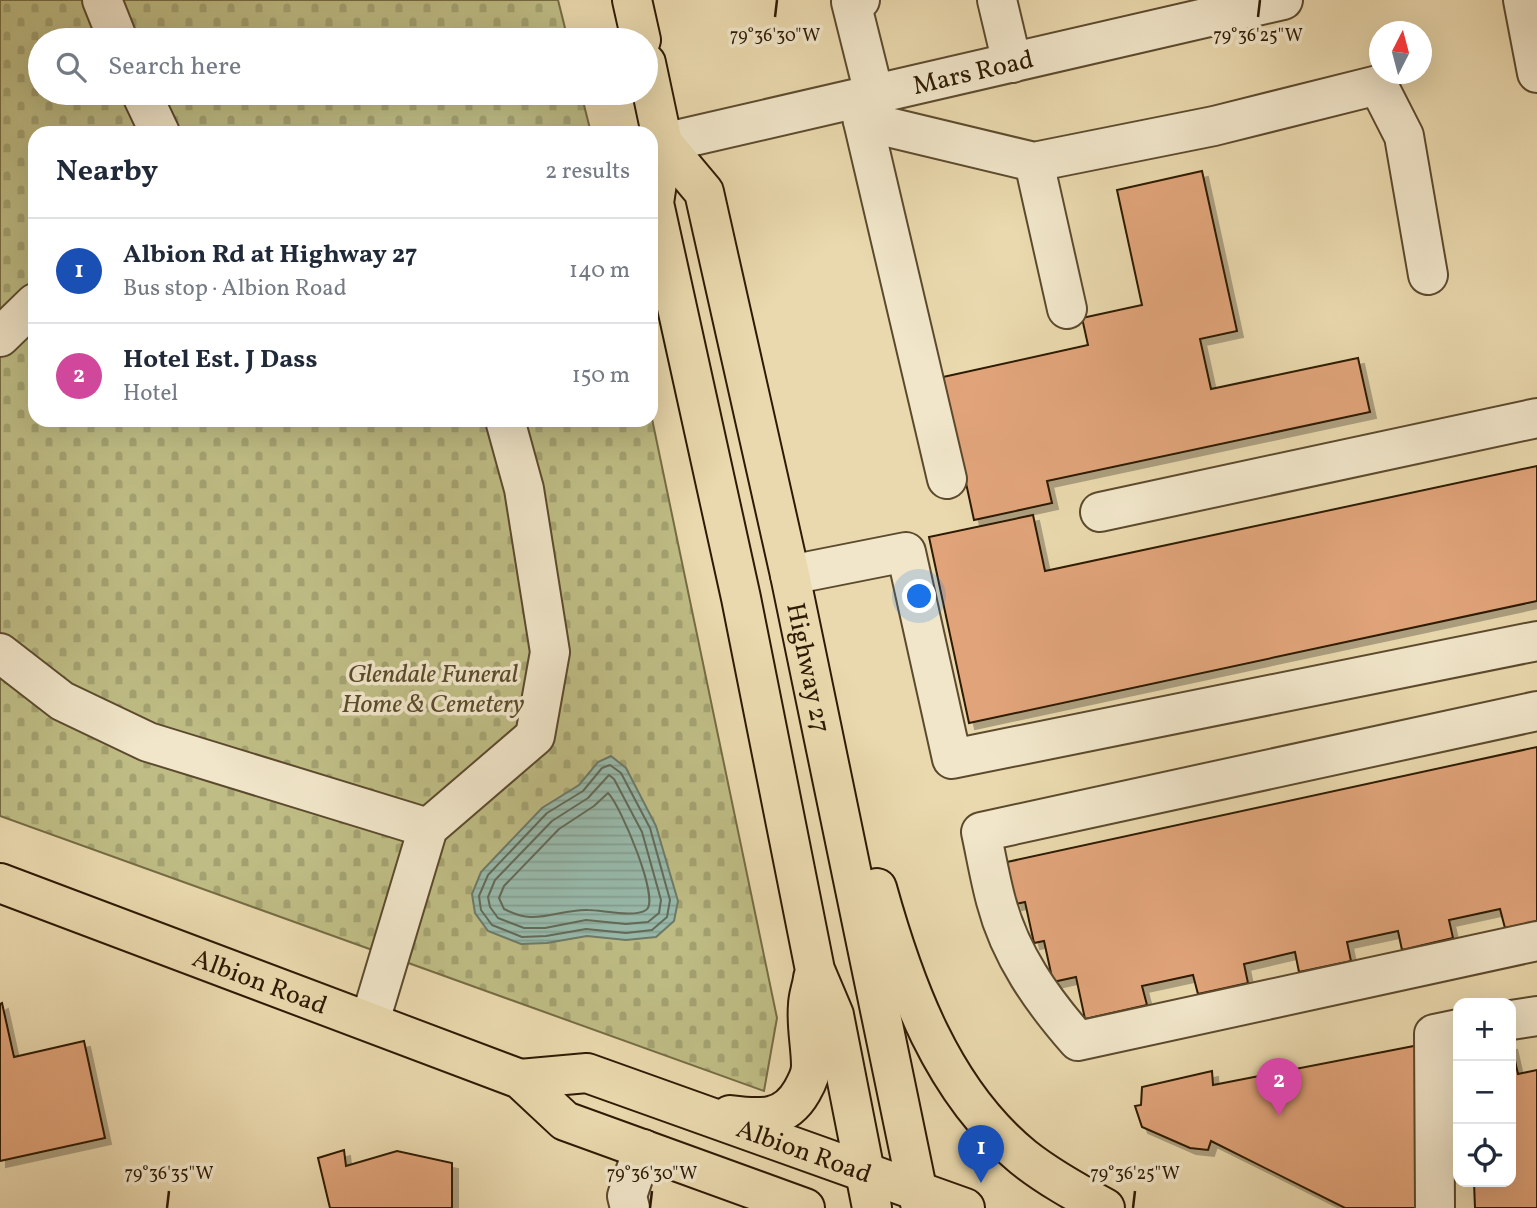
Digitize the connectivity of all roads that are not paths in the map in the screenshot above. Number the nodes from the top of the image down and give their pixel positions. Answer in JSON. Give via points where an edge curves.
{"nodes":[{"id":1,"x":102,"y":0,"type":"edge"},
{"id":2,"x":632,"y":0,"type":"edge"},
{"id":3,"x":860,"y":0,"type":"edge"},
{"id":4,"x":997,"y":0,"type":"edge"},
{"id":5,"x":1283,"y":0,"type":"edge"},
{"id":6,"x":1522,"y":0,"type":"edge"},
{"id":7,"x":1154,"y":15,"type":"edge"},
{"id":8,"x":113,"y":28,"type":"edge"},
{"id":9,"x":638,"y":28,"type":"edge"},
{"id":10,"x":1012,"y":63,"type":"junction"},
{"id":11,"x":1537,"y":73,"type":"edge"},
{"id":12,"x":147,"y":105,"type":"edge"},
{"id":13,"x":655,"y":105,"type":"edge"},
{"id":14,"x":865,"y":105,"type":"junction"},
{"id":15,"x":157,"y":126,"type":"edge"},
{"id":16,"x":663,"y":143,"type":"junction"},
{"id":17,"x":1034,"y":162,"type":"junction"},
{"id":18,"x":658,"y":176,"type":"edge"},
{"id":19,"x":658,"y":221,"type":"edge"},
{"id":20,"x":1428,"y":275,"type":"dead end"},
{"id":21,"x":1067,"y":309,"type":"dead end"},
{"id":22,"x":28,"y":310,"type":"edge"},
{"id":23,"x":0,"y":337,"type":"edge"},
{"id":24,"x":1537,"y":418,"type":"edge"},
{"id":25,"x":507,"y":427,"type":"edge"},
{"id":26,"x":947,"y":479,"type":"dead end"},
{"id":27,"x":1100,"y":512,"type":"dead end"},
{"id":28,"x":790,"y":575,"type":"junction"},
{"id":29,"x":1537,"y":641,"type":"edge"},
{"id":30,"x":0,"y":653,"type":"edge"},
{"id":31,"x":1537,"y":711,"type":"edge"},
{"id":32,"x":824,"y":740,"type":"junction"},
{"id":33,"x":428,"y":828,"type":"junction"},
{"id":34,"x":0,"y":883,"type":"edge"},
{"id":35,"x":1537,"y":941,"type":"edge"},
{"id":36,"x":815,"y":970,"type":"junction"},
{"id":37,"x":1537,"y":1016,"type":"edge"},
{"id":38,"x":1516,"y":1019,"type":"edge"},
{"id":39,"x":370,"y":1021,"type":"junction"},
{"id":40,"x":1453,"y":1030,"type":"edge"},
{"id":41,"x":520,"y":1079,"type":"junction"},
{"id":42,"x":693,"y":1111,"type":"junction"},
{"id":43,"x":643,"y":1149,"type":"junction"},
{"id":44,"x":705,"y":1171,"type":"junction"},
{"id":45,"x":868,"y":1190,"type":"edge"},
{"id":46,"x":919,"y":1200,"type":"edge"},
{"id":47,"x":630,"y":1208,"type":"edge"},
{"id":48,"x":740,"y":1208,"type":"edge"},
{"id":49,"x":805,"y":1208,"type":"edge"},
{"id":50,"x":965,"y":1208,"type":"edge"},
{"id":51,"x":1105,"y":1208,"type":"edge"},
{"id":52,"x":1436,"y":1208,"type":"edge"}],
"edges":[{"from":1,"to":8,"type":"street"},
{"from":2,"to":9,"type":"main road"},
{"from":3,"to":14,"type":"street","via":[[851,2]]},
{"from":4,"to":10,"type":"street"},
{"from":5,"to":7,"type":"street","name":"Mars Road"},
{"from":6,"to":11,"type":"street"},
{"from":7,"to":10,"type":"street","name":"Mars Road"},
{"from":10,"to":14,"type":"street","name":"Mars Road"},
{"from":12,"to":15,"type":"street"},
{"from":13,"to":16,"type":"main road","name":"Highway 27"},
{"from":14,"to":16,"type":"street","name":"Mars Road"},
{"from":14,"to":17,"type":"street"},
{"from":14,"to":26,"type":"street"},
{"from":16,"to":18,"type":"main road","name":"Highway 27"},
{"from":16,"to":28,"type":"main road","name":"Highway 27","via":[[704,192]]},
{"from":17,"to":20,"type":"street","via":[[1214,126],[1378,85],[1404,136]]},
{"from":17,"to":21,"type":"street"},
{"from":19,"to":36,"type":"main road","name":"Highway 27","via":[[741,598]]},
{"from":22,"to":23,"type":"street"},
{"from":24,"to":27,"type":"street"},
{"from":25,"to":33,"type":"street","via":[[524,489],[550,652],[535,736]]},
{"from":28,"to":29,"type":"street","via":[[906,552],[953,760]]},
{"from":28,"to":32,"type":"main road","name":"Highway 27"},
{"from":30,"to":33,"type":"street","via":[[62,701],[148,742]]},
{"from":31,"to":35,"type":"street","via":[[981,832],[997,904],[1023,966],[1048,1007],[1078,1041]]},
{"from":32,"to":46,"type":"main road","name":"Highway 27"},
{"from":32,"to":51,"type":"main road","via":[[848,776],[882,905],[910,989],[940,1055],[997,1133],[1064,1186]]},
{"from":33,"to":39,"type":"street"},
{"from":34,"to":39,"type":"main road","name":"Albion Road"},
{"from":36,"to":42,"type":"main road","via":[[808,1005],[811,1069],[795,1103],[785,1112],[754,1118]]},
{"from":36,"to":45,"type":"main road","name":"Highway 27","via":[[834,1015]]},
{"from":37,"to":38,"type":"street"},
{"from":39,"to":41,"type":"main road","name":"Albion Road"},
{"from":40,"to":52,"type":"street","via":[[1434,1034]]},
{"from":41,"to":42,"type":"main road","name":"Albion Road","via":[[587,1073]]},
{"from":41,"to":43,"type":"main road","name":"Albion Road","via":[[565,1121]]},
{"from":42,"to":45,"type":"main road","name":"Albion Road"},
{"from":43,"to":44,"type":"main road","name":"Albion Road"},
{"from":43,"to":47,"type":"street","via":[[627,1196]]},
{"from":44,"to":48,"type":"main road"},
{"from":44,"to":49,"type":"main road","name":"Albion Road"},
{"from":45,"to":46,"type":"main road","name":"Albion Road"},
{"from":46,"to":50,"type":"main road","name":"Albion Road"}]}
